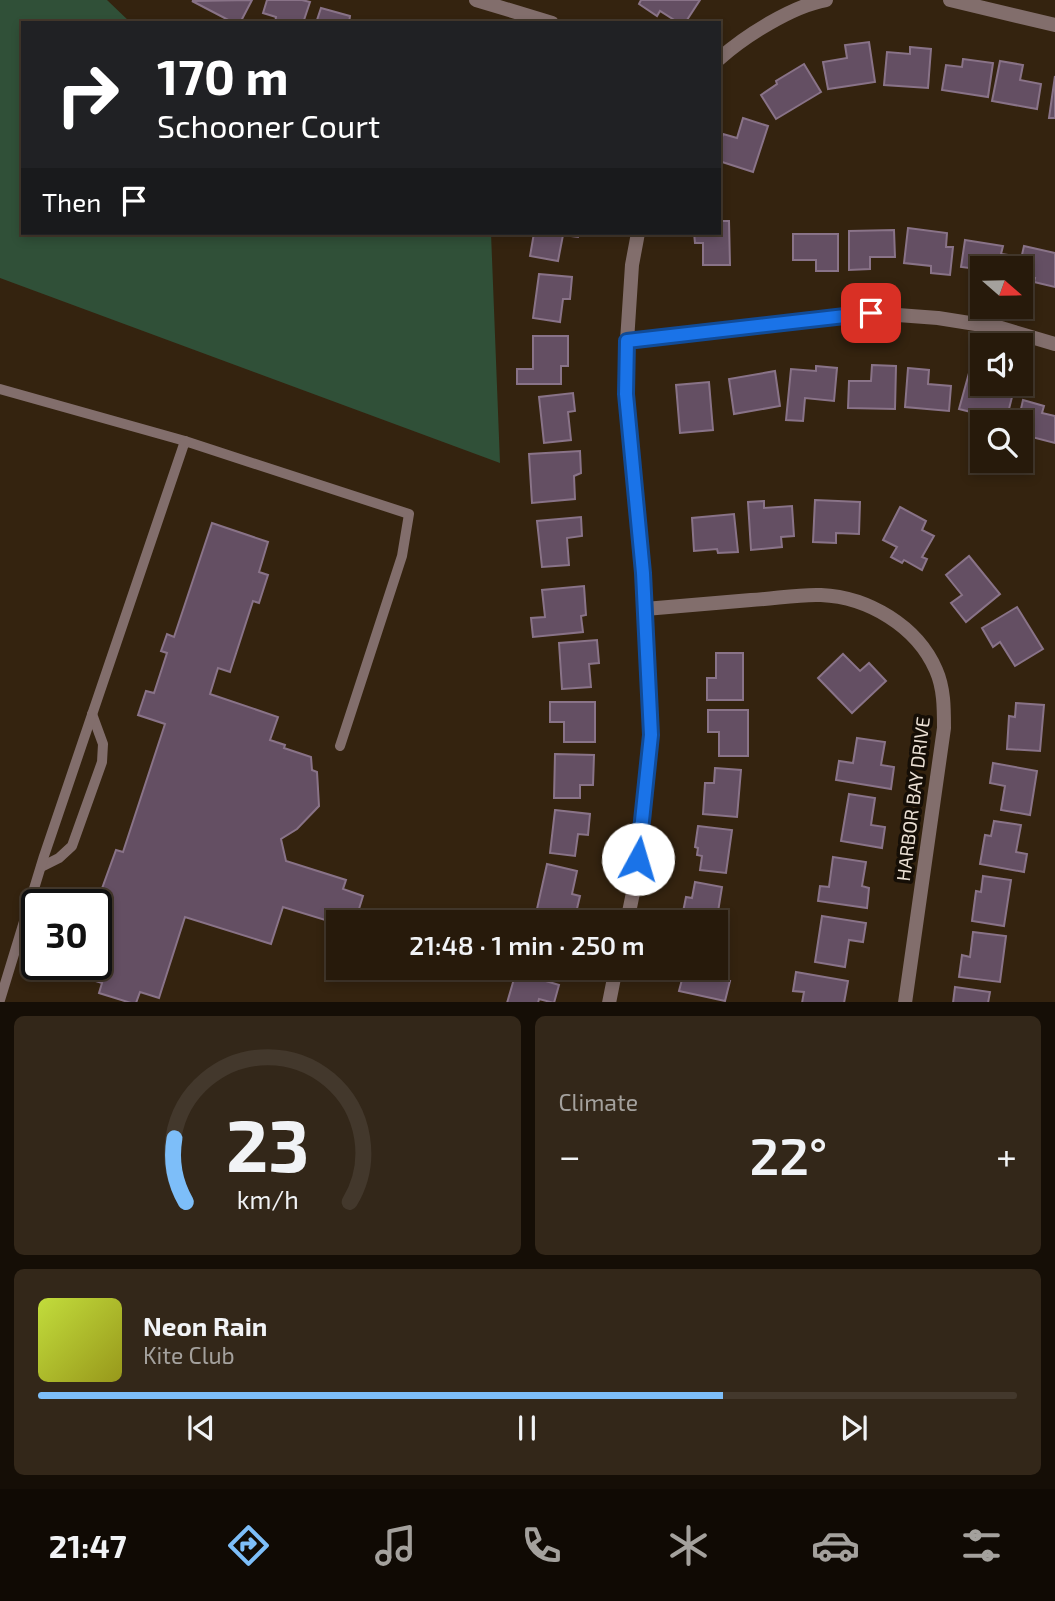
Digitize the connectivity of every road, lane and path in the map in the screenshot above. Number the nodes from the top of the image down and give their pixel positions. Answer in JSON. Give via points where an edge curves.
{"nodes":[{"id":1,"x":476,"y":0,"type":"edge"},
{"id":2,"x":950,"y":0,"type":"edge"},
{"id":3,"x":817,"y":1,"type":"edge"},
{"id":4,"x":545,"y":21,"type":"edge"},
{"id":5,"x":1055,"y":25,"type":"edge"},
{"id":6,"x":721,"y":57,"type":"edge"},
{"id":7,"x":638,"y":235,"type":"edge"},
{"id":8,"x":627,"y":341,"type":"junction"},
{"id":9,"x":1055,"y":344,"type":"edge"},
{"id":10,"x":0,"y":389,"type":"edge"},
{"id":11,"x":185,"y":441,"type":"junction"},
{"id":12,"x":645,"y":609,"type":"junction"},
{"id":13,"x":92,"y":714,"type":"junction"},
{"id":14,"x":340,"y":746,"type":"dead end"},
{"id":15,"x":41,"y":867,"type":"junction"},
{"id":16,"x":629,"y":910,"type":"edge"},
{"id":17,"x":613,"y":980,"type":"edge"},
{"id":18,"x":0,"y":1000,"type":"edge"},
{"id":19,"x":608,"y":1002,"type":"edge"},
{"id":20,"x":905,"y":1002,"type":"edge"}],
"edges":[{"from":1,"to":4,"type":"street"},
{"from":2,"to":5,"type":"street"},
{"from":3,"to":6,"type":"street","via":[[741,39]]},
{"from":7,"to":8,"type":"street"},
{"from":8,"to":9,"type":"street","via":[[871,313],[1001,328]]},
{"from":8,"to":12,"type":"street","via":[[626,394]]},
{"from":10,"to":11,"type":"lane"},
{"from":11,"to":13,"type":"lane"},
{"from":11,"to":14,"type":"lane","via":[[409,514],[402,556]]},
{"from":12,"to":16,"type":"street","via":[[651,735]]},
{"from":12,"to":20,"type":"street","name":"HARBOR BAY DRIVE","via":[[821,595],[856,601],[887,615],[926,650],[937,671],[944,728]]},
{"from":13,"to":15,"type":"lane"},
{"from":13,"to":15,"type":"lane","via":[[103,744],[102,762],[68,853]]},
{"from":15,"to":18,"type":"lane"},
{"from":17,"to":19,"type":"street"}]}
